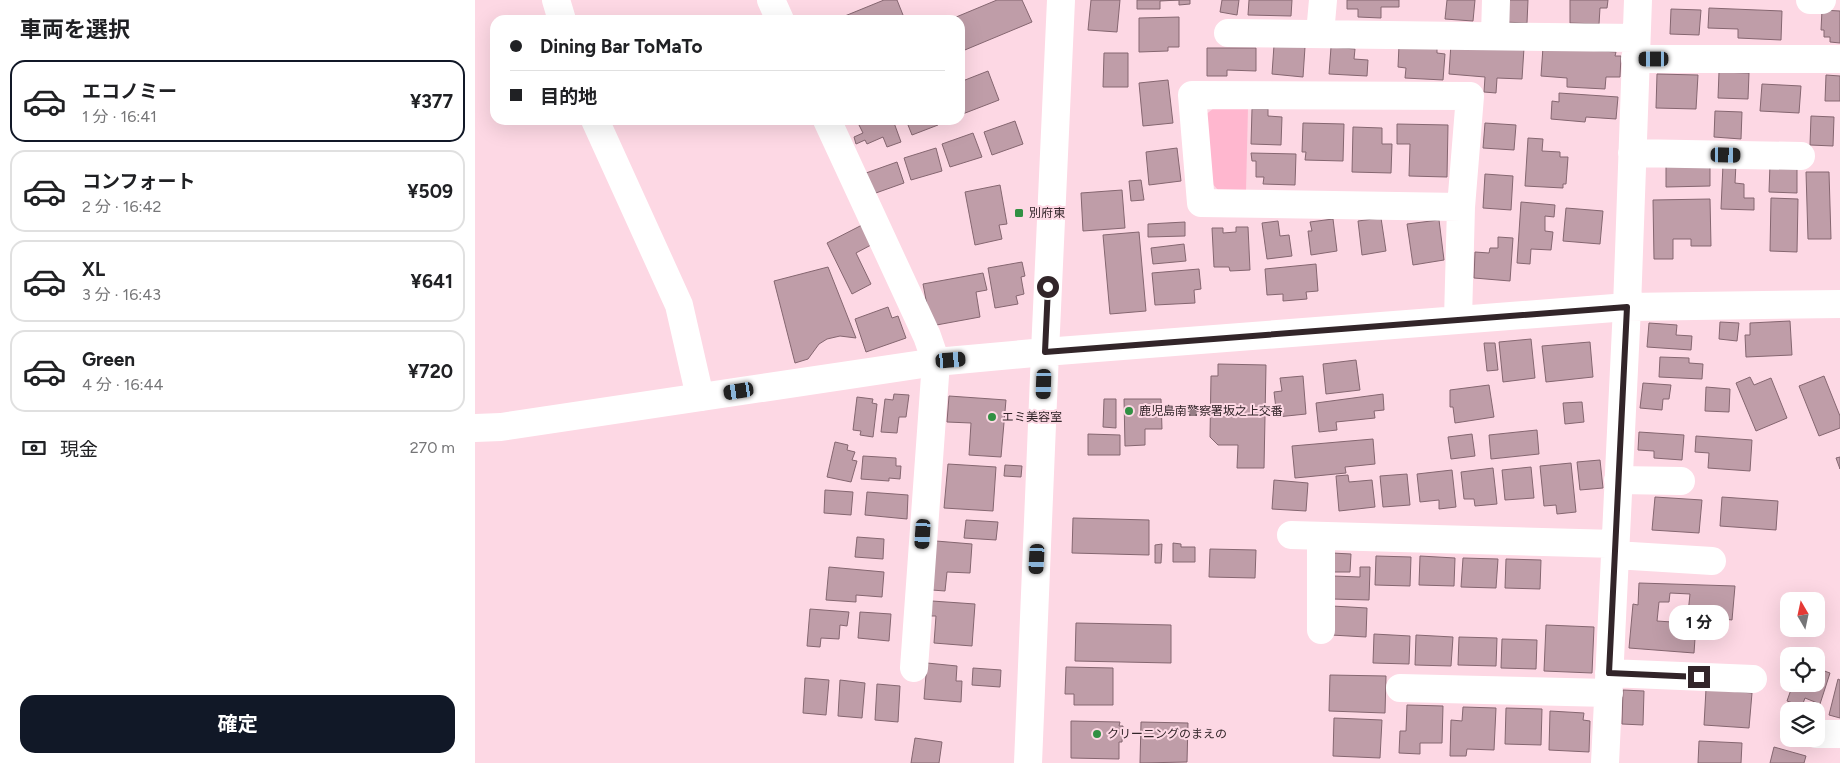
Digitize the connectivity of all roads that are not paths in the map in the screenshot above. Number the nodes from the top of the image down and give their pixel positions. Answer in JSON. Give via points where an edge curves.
{"nodes":[{"id":1,"x":556,"y":0,"type":"edge"},
{"id":2,"x":771,"y":0,"type":"edge"},
{"id":3,"x":1061,"y":0,"type":"edge"},
{"id":4,"x":1323,"y":0,"type":"edge"},
{"id":5,"x":1496,"y":0,"type":"edge"},
{"id":6,"x":1638,"y":0,"type":"edge"},
{"id":7,"x":1810,"y":0,"type":"edge"},
{"id":8,"x":1821,"y":0,"type":"edge"},
{"id":9,"x":560,"y":15,"type":"edge"},
{"id":10,"x":778,"y":15,"type":"edge"},
{"id":11,"x":1228,"y":33,"type":"dead end"},
{"id":12,"x":1320,"y":34,"type":"junction"},
{"id":13,"x":1495,"y":36,"type":"junction"},
{"id":14,"x":1636,"y":48,"type":"junction"},
{"id":15,"x":1840,"y":59,"type":"edge"},
{"id":16,"x":597,"y":125,"type":"edge"},
{"id":17,"x":829,"y":125,"type":"edge"},
{"id":18,"x":1632,"y":153,"type":"junction"},
{"id":19,"x":1801,"y":156,"type":"dead end"},
{"id":20,"x":1461,"y":207,"type":"junction"},
{"id":21,"x":1840,"y":304,"type":"edge"},
{"id":22,"x":1627,"y":307,"type":"junction"},
{"id":23,"x":1458,"y":319,"type":"junction"},
{"id":24,"x":1045,"y":352,"type":"junction"},
{"id":25,"x":936,"y":362,"type":"junction"},
{"id":26,"x":700,"y":397,"type":"junction"},
{"id":27,"x":475,"y":428,"type":"edge"},
{"id":28,"x":1619,"y":480,"type":"junction"},
{"id":29,"x":1681,"y":481,"type":"dead end"},
{"id":30,"x":1291,"y":535,"type":"dead end"},
{"id":31,"x":1321,"y":536,"type":"junction"},
{"id":32,"x":1615,"y":550,"type":"junction"},
{"id":33,"x":1712,"y":561,"type":"dead end"},
{"id":34,"x":1321,"y":630,"type":"dead end"},
{"id":35,"x":914,"y":668,"type":"dead end"},
{"id":36,"x":1753,"y":679,"type":"dead end"},
{"id":37,"x":1609,"y":683,"type":"junction"},
{"id":38,"x":1399,"y":688,"type":"dead end"},
{"id":39,"x":1825,"y":734,"type":"edge"},
{"id":40,"x":1840,"y":734,"type":"edge"},
{"id":41,"x":1028,"y":763,"type":"edge"},
{"id":42,"x":1605,"y":763,"type":"edge"}],
"edges":[{"from":1,"to":9,"type":"street"},
{"from":2,"to":10,"type":"street"},
{"from":3,"to":24,"type":"street"},
{"from":4,"to":12,"type":"street"},
{"from":5,"to":13,"type":"street"},
{"from":6,"to":14,"type":"street"},
{"from":7,"to":8,"type":"street"},
{"from":11,"to":12,"type":"street"},
{"from":12,"to":13,"type":"street"},
{"from":13,"to":14,"type":"street"},
{"from":14,"to":15,"type":"street"},
{"from":14,"to":18,"type":"street"},
{"from":16,"to":26,"type":"street","via":[[679,305]]},
{"from":17,"to":25,"type":"street"},
{"from":18,"to":19,"type":"street"},
{"from":18,"to":22,"type":"street"},
{"from":20,"to":20,"type":"street","via":[[1470,96],[1192,94],[1201,203]]},
{"from":20,"to":23,"type":"street"},
{"from":21,"to":22,"type":"street"},
{"from":22,"to":23,"type":"street"},
{"from":22,"to":28,"type":"street"},
{"from":23,"to":24,"type":"street"},
{"from":24,"to":25,"type":"street"},
{"from":24,"to":41,"type":"street"},
{"from":25,"to":26,"type":"street"},
{"from":25,"to":35,"type":"street"},
{"from":26,"to":27,"type":"street","via":[[501,427]]},
{"from":28,"to":29,"type":"street"},
{"from":28,"to":32,"type":"street"},
{"from":30,"to":31,"type":"street"},
{"from":31,"to":32,"type":"street"},
{"from":31,"to":34,"type":"street"},
{"from":32,"to":33,"type":"street"},
{"from":32,"to":37,"type":"street"},
{"from":36,"to":37,"type":"street"},
{"from":37,"to":38,"type":"street"},
{"from":37,"to":42,"type":"street"},
{"from":39,"to":40,"type":"street"}]}
